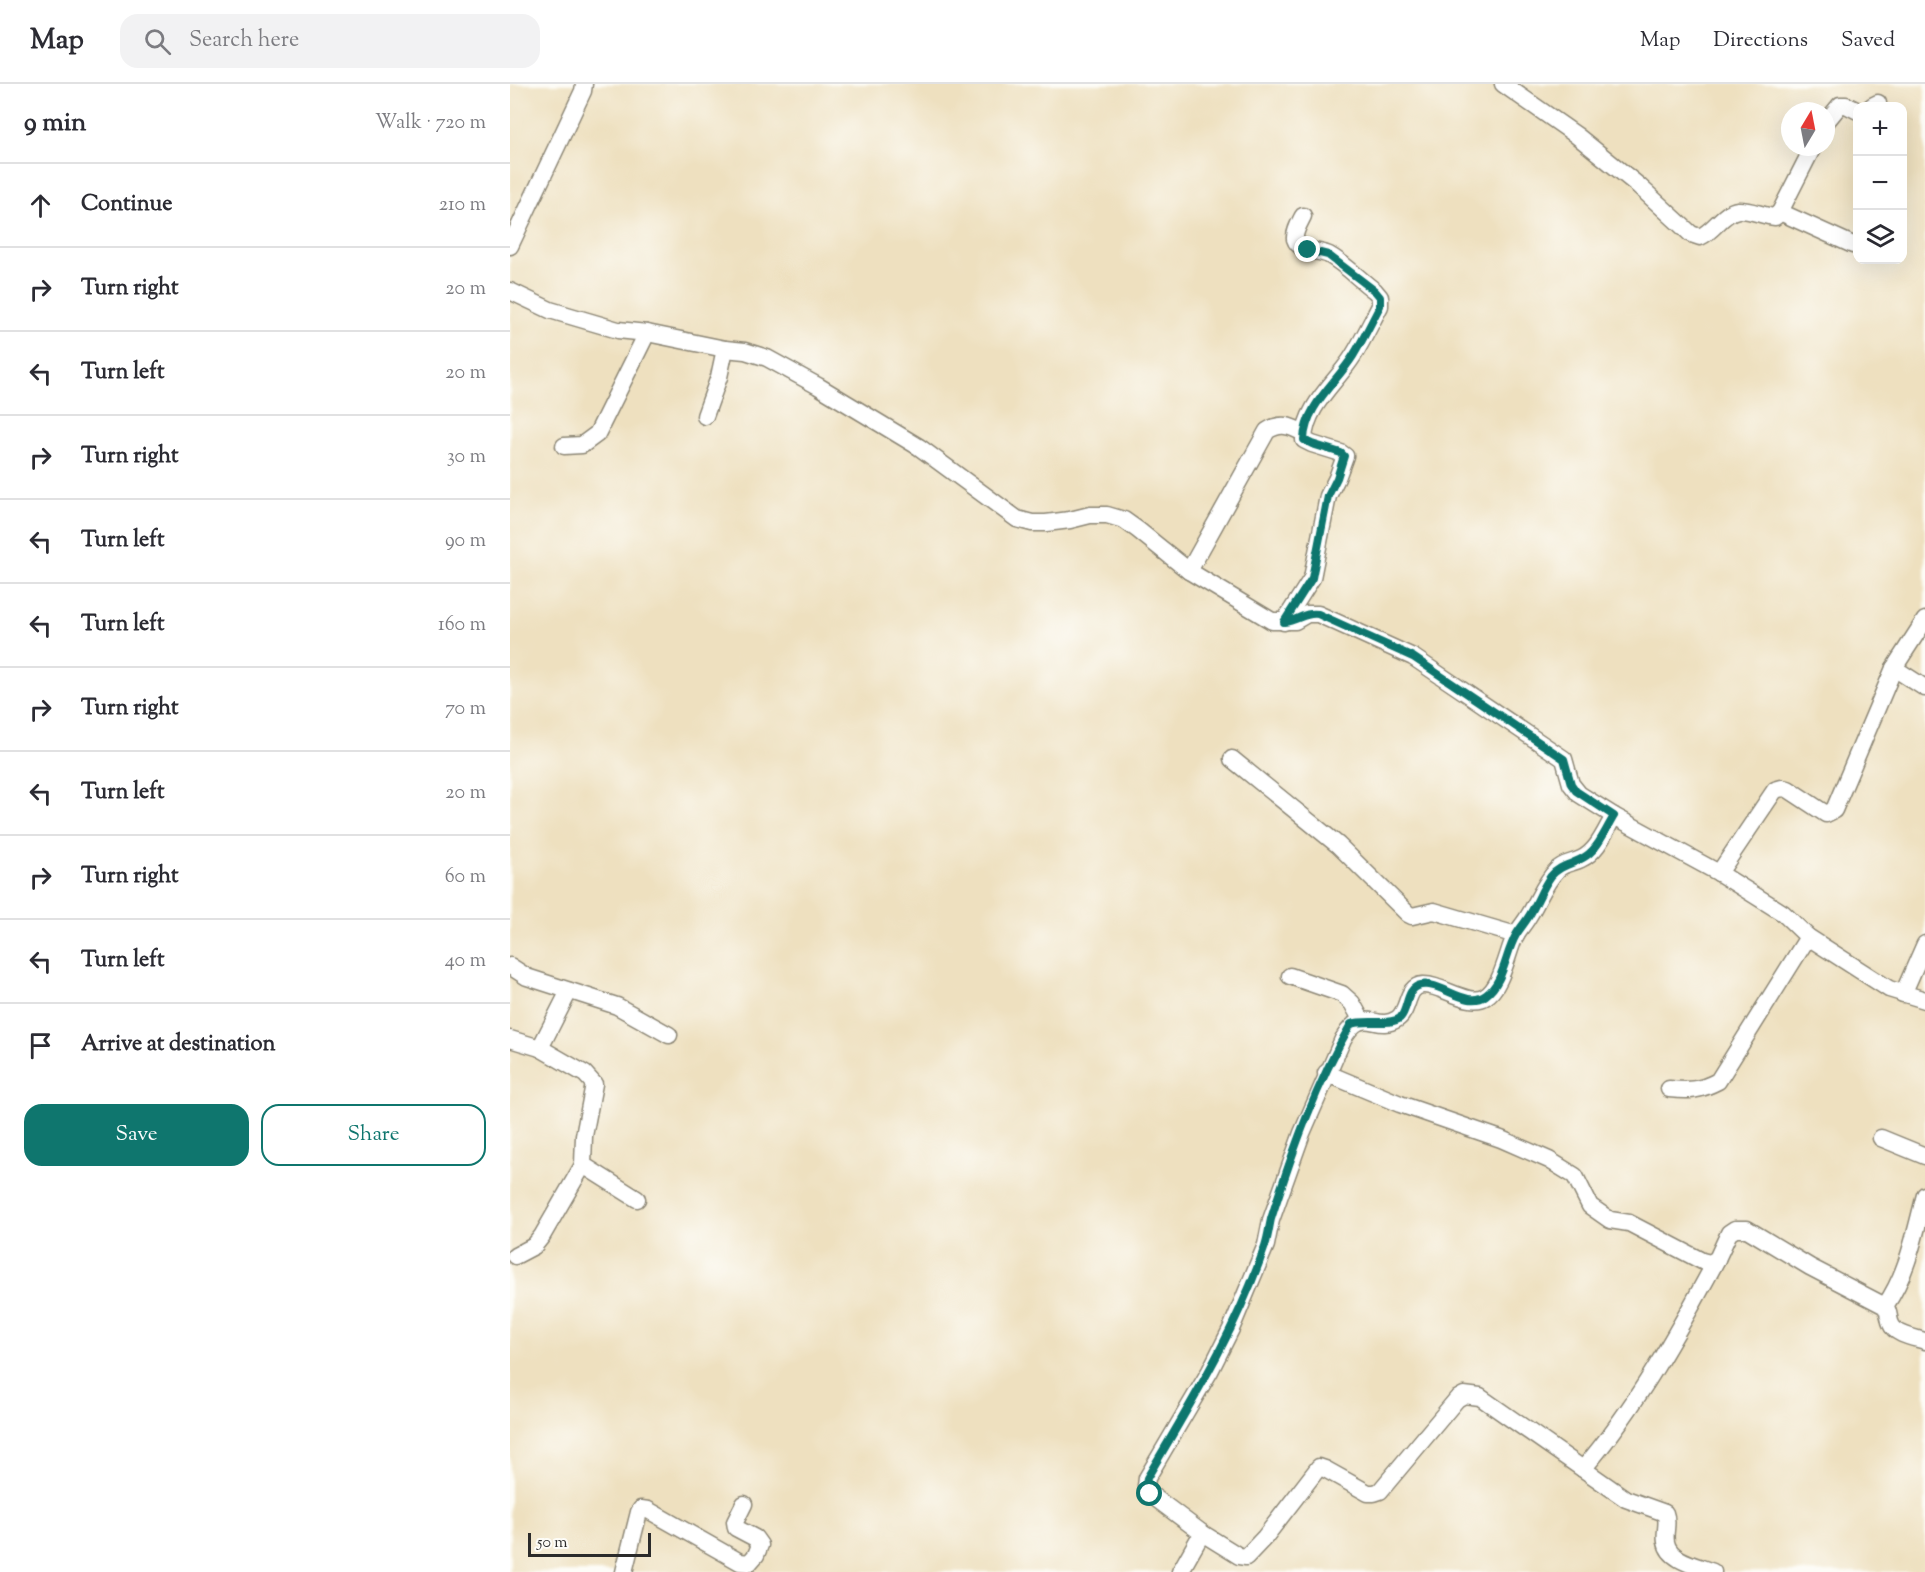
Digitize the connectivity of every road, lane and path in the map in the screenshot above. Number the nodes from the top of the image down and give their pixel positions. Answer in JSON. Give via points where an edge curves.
{"nodes":[{"id":1,"x":584,"y":84,"type":"edge"},
{"id":2,"x":1503,"y":84,"type":"edge"},
{"id":3,"x":1853,"y":109,"type":"edge"},
{"id":4,"x":1835,"y":111,"type":"edge"},
{"id":5,"x":1808,"y":156,"type":"edge"},
{"id":6,"x":1780,"y":212,"type":"junction"},
{"id":7,"x":1303,"y":216,"type":"dead end"},
{"id":8,"x":1853,"y":245,"type":"dead end"},
{"id":9,"x":510,"y":246,"type":"edge"},
{"id":10,"x":510,"y":291,"type":"edge"},
{"id":11,"x":647,"y":333,"type":"junction"},
{"id":12,"x":725,"y":349,"type":"junction"},
{"id":13,"x":705,"y":416,"type":"dead end"},
{"id":14,"x":1304,"y":433,"type":"junction"},
{"id":15,"x":564,"y":446,"type":"dead end"},
{"id":16,"x":1189,"y":571,"type":"junction"},
{"id":17,"x":1925,"y":620,"type":"edge"},
{"id":18,"x":1284,"y":622,"type":"junction"},
{"id":19,"x":1894,"y":668,"type":"junction"},
{"id":20,"x":1925,"y":688,"type":"edge"},
{"id":21,"x":1232,"y":759,"type":"dead end"},
{"id":22,"x":1614,"y":816,"type":"junction"},
{"id":23,"x":1719,"y":873,"type":"junction"},
{"id":24,"x":1516,"y":935,"type":"junction"},
{"id":25,"x":1808,"y":937,"type":"junction"},
{"id":26,"x":1925,"y":945,"type":"edge"},
{"id":27,"x":510,"y":966,"type":"edge"},
{"id":28,"x":1290,"y":976,"type":"dead end"},
{"id":29,"x":569,"y":991,"type":"junction"},
{"id":30,"x":1903,"y":994,"type":"junction"},
{"id":31,"x":1925,"y":1000,"type":"edge"},
{"id":32,"x":1362,"y":1021,"type":"junction"},
{"id":33,"x":669,"y":1035,"type":"dead end"},
{"id":34,"x":510,"y":1039,"type":"edge"},
{"id":35,"x":540,"y":1048,"type":"junction"},
{"id":36,"x":1326,"y":1073,"type":"junction"},
{"id":37,"x":1669,"y":1089,"type":"dead end"},
{"id":38,"x":1881,"y":1138,"type":"dead end"},
{"id":39,"x":1925,"y":1156,"type":"edge"},
{"id":40,"x":583,"y":1165,"type":"junction"},
{"id":41,"x":1925,"y":1195,"type":"edge"},
{"id":42,"x":637,"y":1199,"type":"dead end"},
{"id":43,"x":512,"y":1257,"type":"edge"},
{"id":44,"x":1717,"y":1259,"type":"junction"},
{"id":45,"x":1885,"y":1306,"type":"junction"},
{"id":46,"x":1925,"y":1341,"type":"edge"},
{"id":47,"x":1583,"y":1468,"type":"junction"},
{"id":48,"x":744,"y":1504,"type":"dead end"},
{"id":49,"x":1202,"y":1533,"type":"junction"},
{"id":50,"x":624,"y":1572,"type":"edge"},
{"id":51,"x":1180,"y":1572,"type":"edge"},
{"id":52,"x":1713,"y":1572,"type":"edge"}],
"edges":[{"from":1,"to":9,"type":"street"},
{"from":2,"to":6,"type":"street","via":[[1594,150],[1691,234],[1700,237],[1709,233],[1736,210],[1775,217]]},
{"from":3,"to":4,"type":"street","via":[[1840,105]]},
{"from":5,"to":6,"type":"street"},
{"from":6,"to":8,"type":"street"},
{"from":7,"to":14,"type":"street","via":[[1296,233],[1299,244],[1328,255],[1380,297],[1380,306],[1353,357],[1317,403]]},
{"from":10,"to":11,"type":"street","via":[[550,310],[618,330]]},
{"from":11,"to":12,"type":"street"},
{"from":11,"to":15,"type":"street","via":[[597,434],[582,444]]},
{"from":12,"to":13,"type":"street"},
{"from":12,"to":16,"type":"street","via":[[767,358],[818,386],[918,447],[1017,519],[1032,523],[1107,515],[1124,520]]},
{"from":14,"to":16,"type":"street","via":[[1291,426],[1275,425],[1267,431]]},
{"from":14,"to":18,"type":"street","via":[[1304,440],[1344,456],[1328,496],[1312,578]]},
{"from":16,"to":18,"type":"street","via":[[1272,621]]},
{"from":17,"to":19,"type":"street"},
{"from":18,"to":22,"type":"street","via":[[1318,614],[1413,657],[1564,759],[1576,791]]},
{"from":19,"to":20,"type":"street"},
{"from":19,"to":23,"type":"street","via":[[1834,810],[1826,814],[1788,789],[1775,790]]},
{"from":21,"to":24,"type":"street","via":[[1338,845],[1408,914],[1434,911]]},
{"from":22,"to":23,"type":"street"},
{"from":22,"to":24,"type":"street","via":[[1588,855],[1557,869]]},
{"from":23,"to":25,"type":"street","via":[[1783,913]]},
{"from":24,"to":32,"type":"street","via":[[1496,985],[1485,997],[1466,998],[1420,985],[1412,990],[1400,1017],[1391,1022]]},
{"from":25,"to":30,"type":"street"},
{"from":25,"to":37,"type":"street","via":[[1718,1081],[1703,1089]]},
{"from":26,"to":30,"type":"street"},
{"from":27,"to":29,"type":"street","via":[[527,977]]},
{"from":28,"to":32,"type":"street","via":[[1342,994]]},
{"from":29,"to":33,"type":"street","via":[[617,1006]]},
{"from":29,"to":35,"type":"street"},
{"from":30,"to":31,"type":"street"},
{"from":32,"to":36,"type":"street","via":[[1351,1024]]},
{"from":34,"to":35,"type":"street"},
{"from":35,"to":40,"type":"street","via":[[585,1074],[594,1084]]},
{"from":36,"to":44,"type":"street","via":[[1549,1160],[1575,1176],[1590,1206],[1610,1220],[1629,1223],[1702,1261],[1710,1263]]},
{"from":36,"to":49,"type":"street","via":[[1271,1220],[1266,1245],[1231,1329],[1147,1478],[1150,1494]]},
{"from":38,"to":39,"type":"street"},
{"from":40,"to":42,"type":"street"},
{"from":40,"to":43,"type":"street","via":[[542,1236],[534,1246]]},
{"from":41,"to":45,"type":"street","via":[[1898,1288]]},
{"from":44,"to":45,"type":"street","via":[[1729,1233],[1748,1229]]},
{"from":44,"to":47,"type":"street","via":[[1670,1346]]},
{"from":45,"to":46,"type":"street","via":[[1893,1328]]},
{"from":47,"to":49,"type":"street","via":[[1480,1397],[1464,1395],[1380,1491],[1368,1493],[1318,1467],[1246,1557]]},
{"from":47,"to":52,"type":"street","via":[[1626,1499],[1665,1513],[1668,1547],[1678,1559]]},
{"from":48,"to":50,"type":"street","via":[[736,1528],[760,1545],[749,1563],[740,1562],[641,1509]]},
{"from":49,"to":51,"type":"street"}]}
